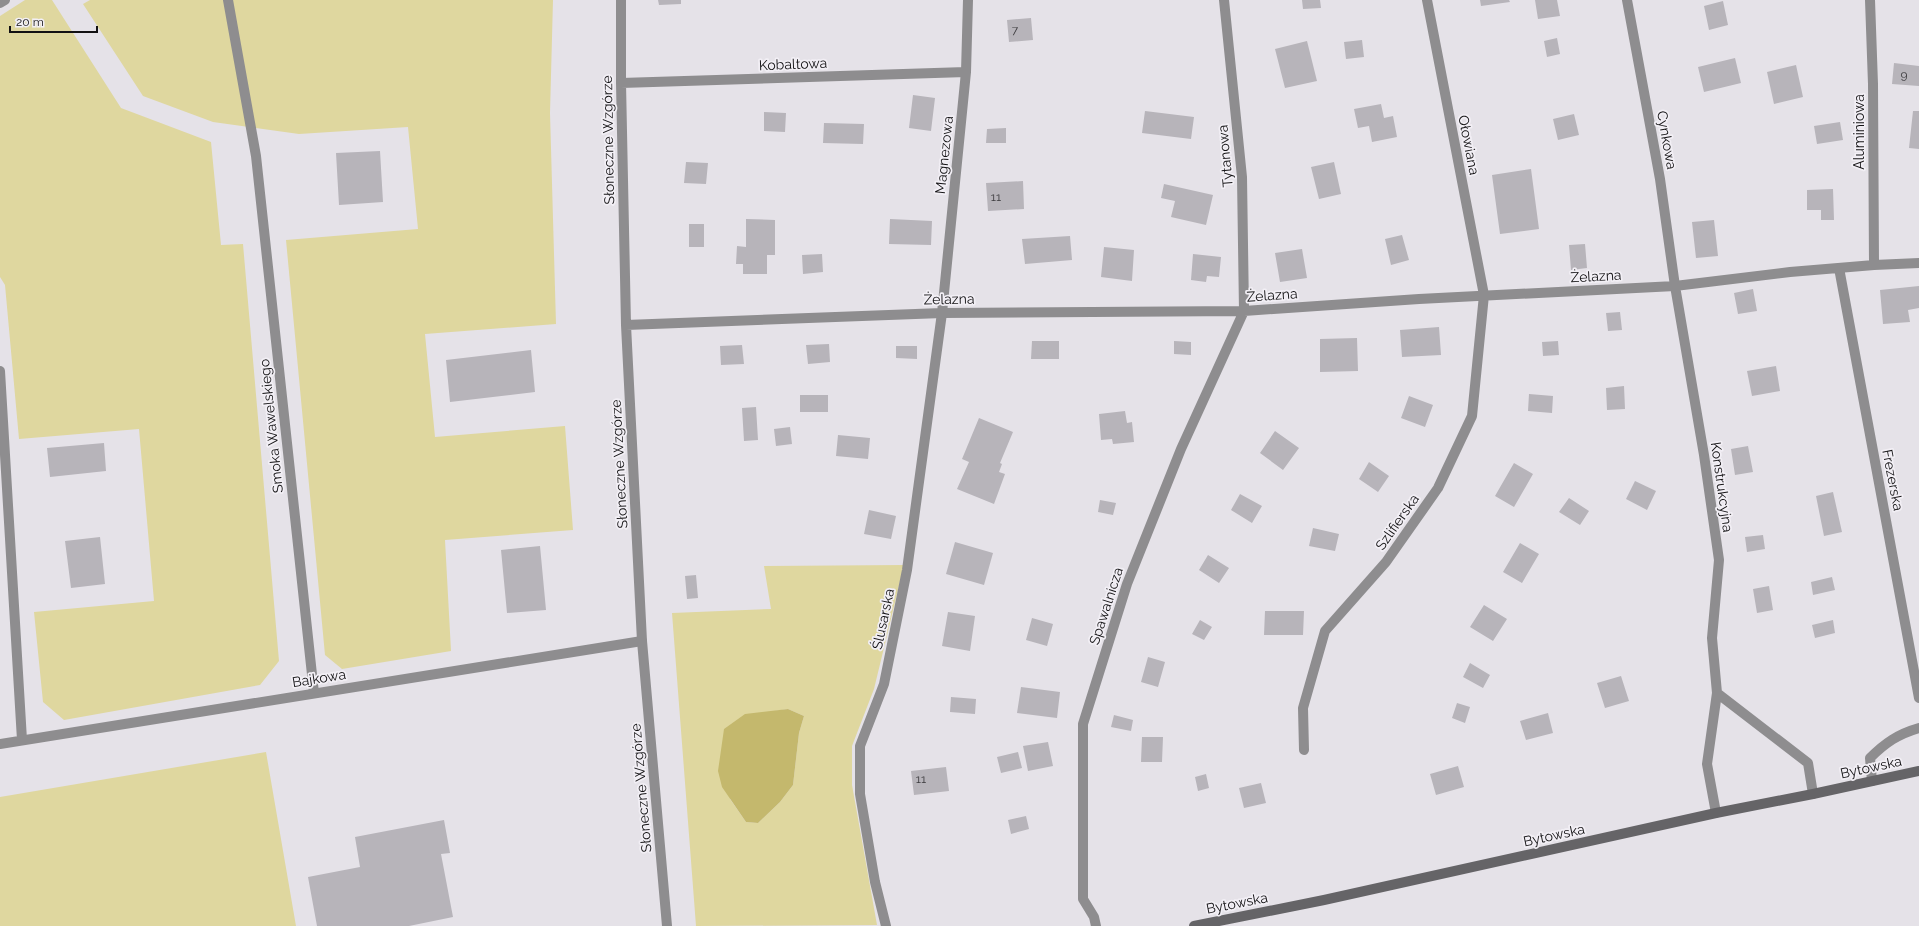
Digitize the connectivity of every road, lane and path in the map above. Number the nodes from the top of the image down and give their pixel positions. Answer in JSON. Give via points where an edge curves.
{"nodes":[{"id":1,"x":5,"y":0,"type":"edge"},
{"id":2,"x":228,"y":0,"type":"edge"},
{"id":3,"x":621,"y":0,"type":"edge"},
{"id":4,"x":968,"y":0,"type":"edge"},
{"id":5,"x":1224,"y":0,"type":"edge"},
{"id":6,"x":1427,"y":0,"type":"edge"},
{"id":7,"x":1627,"y":0,"type":"edge"},
{"id":8,"x":1870,"y":0,"type":"edge"},
{"id":9,"x":0,"y":3,"type":"edge"},
{"id":10,"x":966,"y":72,"type":"junction"},
{"id":11,"x":621,"y":83,"type":"junction"},
{"id":12,"x":1919,"y":263,"type":"edge"},
{"id":13,"x":1874,"y":265,"type":"junction"},
{"id":14,"x":1839,"y":268,"type":"junction"},
{"id":15,"x":1675,"y":286,"type":"junction"},
{"id":16,"x":1484,"y":296,"type":"junction"},
{"id":17,"x":1244,"y":311,"type":"junction"},
{"id":18,"x":942,"y":313,"type":"junction"},
{"id":19,"x":626,"y":325,"type":"junction"},
{"id":20,"x":0,"y":371,"type":"edge"},
{"id":21,"x":642,"y":642,"type":"junction"},
{"id":22,"x":314,"y":693,"type":"junction"},
{"id":23,"x":1717,"y":693,"type":"junction"},
{"id":24,"x":1919,"y":698,"type":"edge"},
{"id":25,"x":1919,"y":728,"type":"edge"},
{"id":26,"x":22,"y":740,"type":"junction"},
{"id":27,"x":0,"y":744,"type":"edge"},
{"id":28,"x":1304,"y":750,"type":"dead end"},
{"id":29,"x":1919,"y":771,"type":"edge"},
{"id":30,"x":1872,"y":781,"type":"junction"},
{"id":31,"x":1814,"y":794,"type":"junction"},
{"id":32,"x":1716,"y":813,"type":"junction"},
{"id":33,"x":667,"y":926,"type":"edge"},
{"id":34,"x":886,"y":926,"type":"edge"},
{"id":35,"x":1096,"y":926,"type":"edge"},
{"id":36,"x":1194,"y":926,"type":"edge"}],
"edges":[{"from":1,"to":9,"type":"street"},
{"from":2,"to":22,"type":"street","name":"Smoka Wawelskiego","via":[[256,156]]},
{"from":3,"to":11,"type":"street","name":"Słoneczne Wzgórze"},
{"from":4,"to":10,"type":"street","name":"Magnezowa"},
{"from":5,"to":17,"type":"street","name":"Tytanowa","via":[[1242,177]]},
{"from":6,"to":16,"type":"street","name":"Ołowiana"},
{"from":7,"to":15,"type":"street","name":"Cynkowa","via":[[1660,179]]},
{"from":8,"to":13,"type":"street","name":"Aluminiowa"},
{"from":10,"to":11,"type":"street","name":"Kobaltowa"},
{"from":10,"to":18,"type":"street","name":"Magnezowa"},
{"from":11,"to":19,"type":"street","name":"Słoneczne Wzgórze"},
{"from":12,"to":13,"type":"street","name":"Żelazna"},
{"from":13,"to":14,"type":"street","name":"Żelazna"},
{"from":14,"to":15,"type":"street","name":"Żelazna"},
{"from":14,"to":24,"type":"street","name":"Frezerska"},
{"from":15,"to":16,"type":"street","name":"Żelazna"},
{"from":15,"to":23,"type":"street","name":"Konstrukcyjna","via":[[1704,455],[1718,560],[1712,638]]},
{"from":16,"to":17,"type":"street","name":"Żelazna"},
{"from":16,"to":28,"type":"street","name":"Szlifierska","via":[[1472,416],[1433,494],[1386,562],[1325,631],[1303,708]]},
{"from":17,"to":18,"type":"street","name":"Żelazna"},
{"from":17,"to":35,"type":"street","name":"Spawalnicza","via":[[1181,449],[1127,584],[1084,724],[1083,899],[1094,917]]},
{"from":18,"to":19,"type":"street","name":"Żelazna"},
{"from":18,"to":34,"type":"street","name":"Ślusarska","via":[[907,570],[884,684],[860,746],[860,794],[875,882]]},
{"from":19,"to":21,"type":"street","name":"Słoneczne Wzgórze"},
{"from":20,"to":26,"type":"street"},
{"from":21,"to":22,"type":"street","name":"Bajkowa"},
{"from":21,"to":33,"type":"street","name":"Słoneczne Wzgórze"},
{"from":22,"to":26,"type":"street","name":"Bajkowa"},
{"from":23,"to":31,"type":"street","via":[[1808,763]]},
{"from":23,"to":32,"type":"street","name":"Konstrukcyjna","via":[[1707,764]]},
{"from":25,"to":30,"type":"street","via":[[1890,740],[1870,758]]},
{"from":26,"to":27,"type":"street","name":"Bajkowa"},
{"from":29,"to":30,"type":"main road","name":"Bytowska"},
{"from":30,"to":31,"type":"main road","name":"Bytowska"},
{"from":31,"to":32,"type":"main road","name":"Bytowska"},
{"from":32,"to":36,"type":"main road","name":"Bytowska","via":[[1324,900]]}]}
